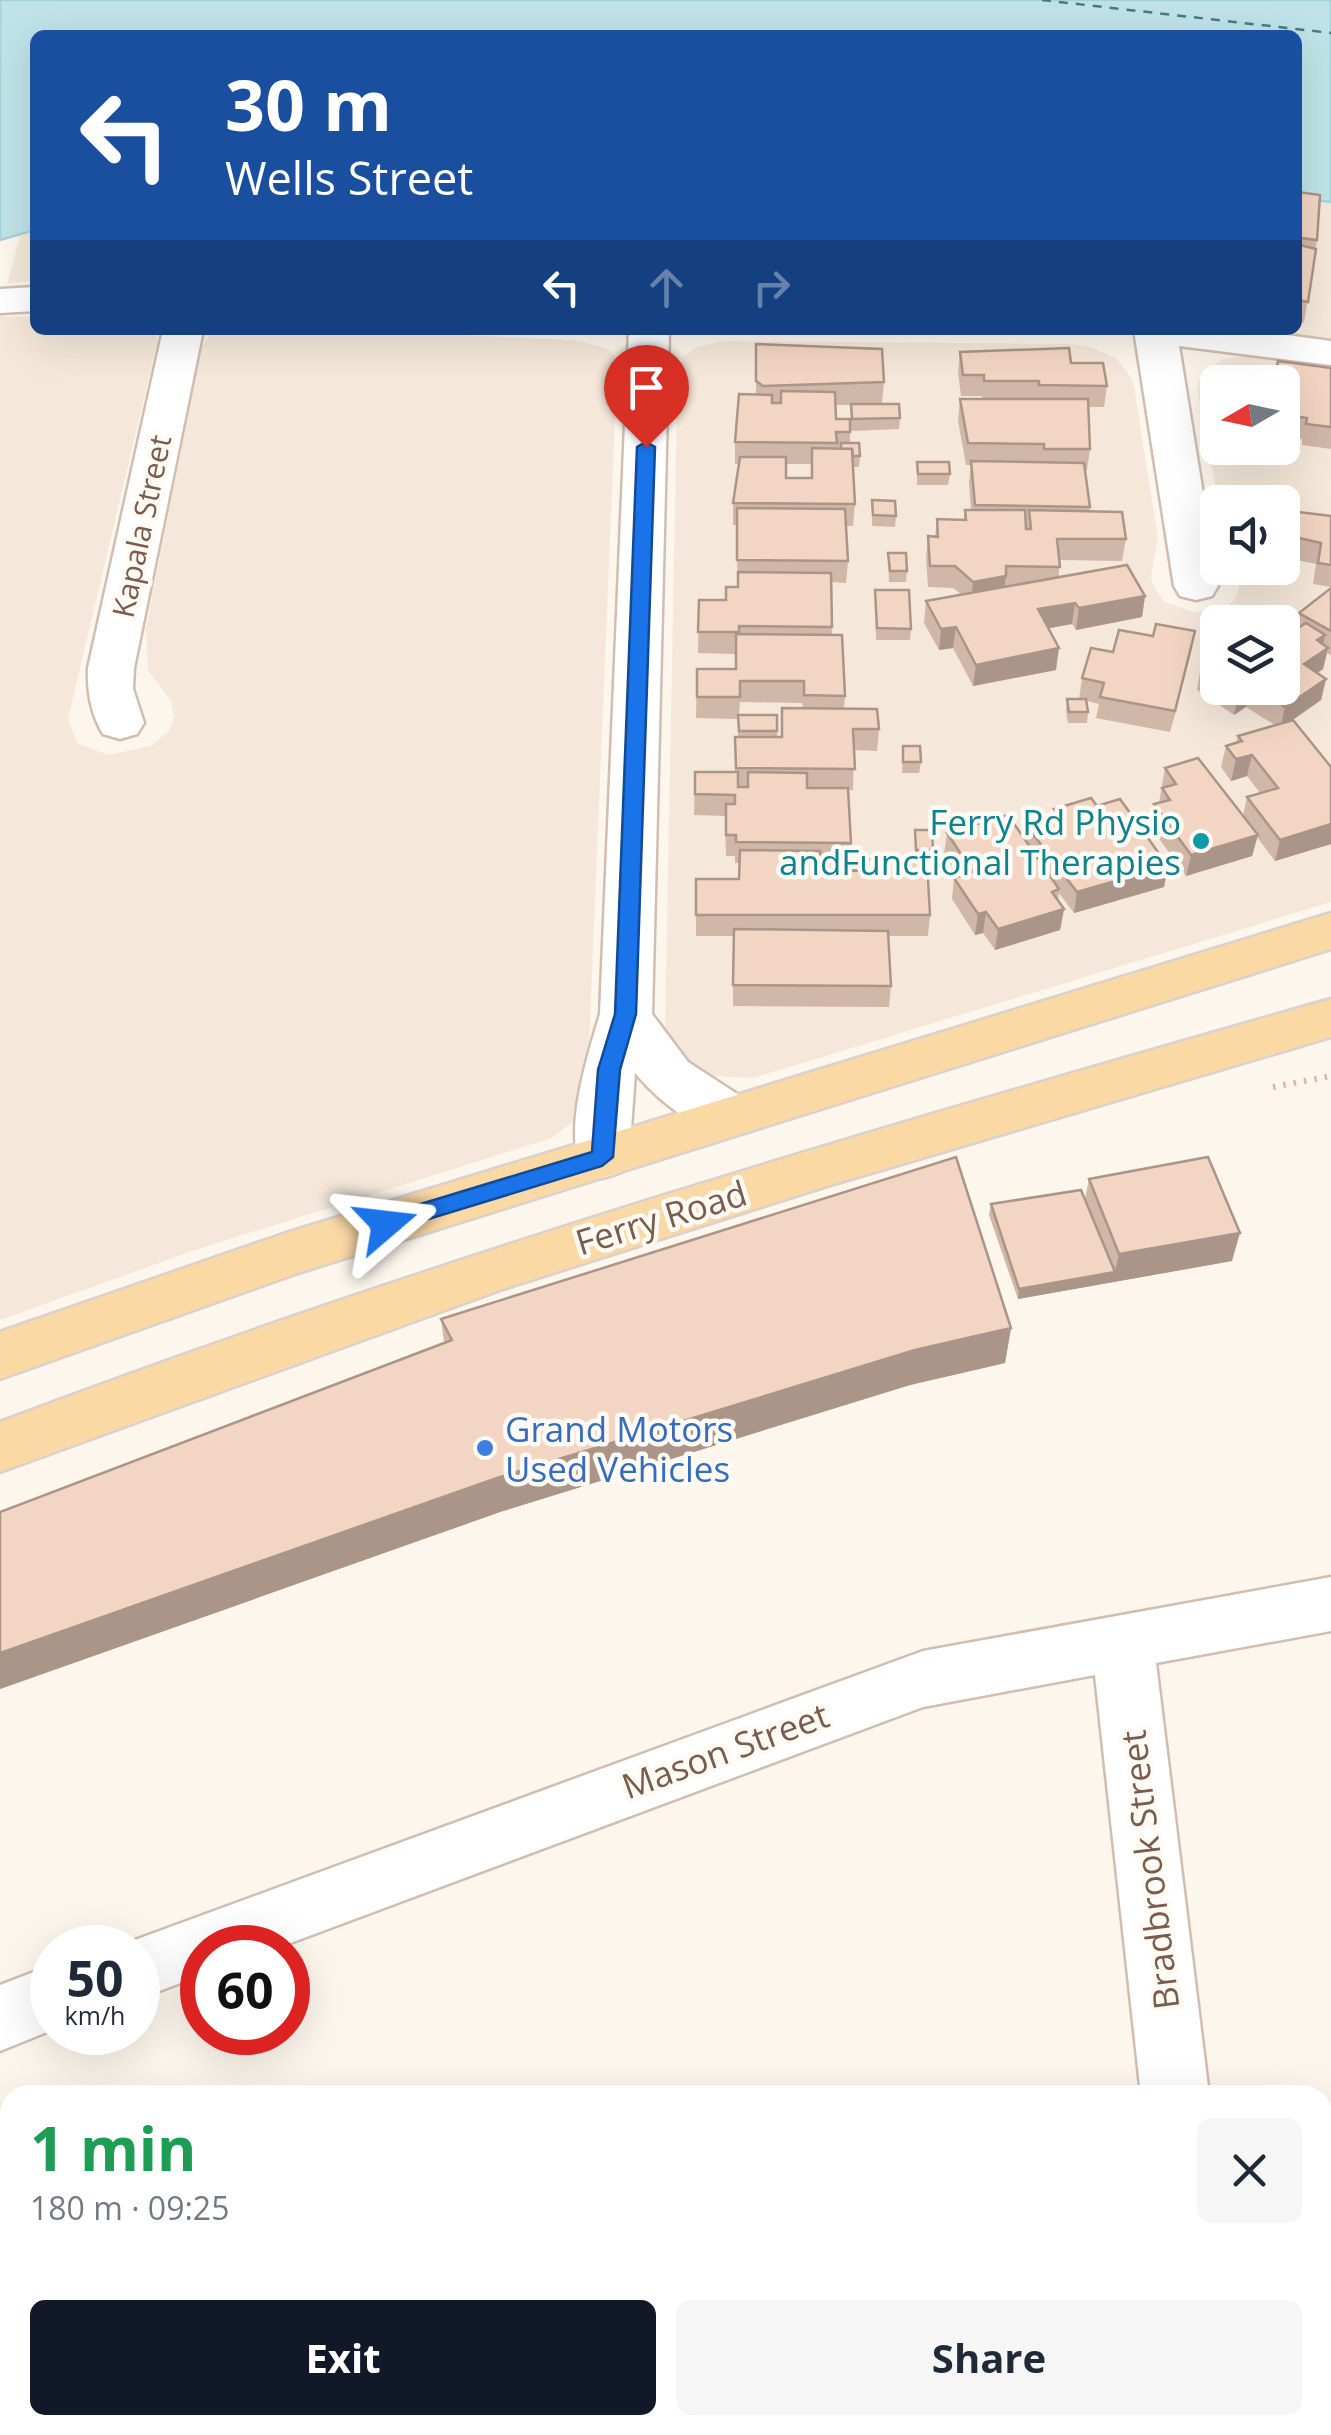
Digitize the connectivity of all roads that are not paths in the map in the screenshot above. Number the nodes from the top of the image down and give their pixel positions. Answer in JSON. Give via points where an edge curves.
{"nodes":[{"id":1,"x":30,"y":299,"type":"edge"},
{"id":2,"x":0,"y":301,"type":"edge"},
{"id":3,"x":182,"y":335,"type":"edge"},
{"id":4,"x":650,"y":335,"type":"edge"},
{"id":5,"x":1156,"y":335,"type":"edge"},
{"id":6,"x":1193,"y":335,"type":"edge"},
{"id":7,"x":1331,"y":353,"type":"edge"},
{"id":8,"x":1196,"y":586,"type":"dead end"},
{"id":9,"x":120,"y":723,"type":"dead end"},
{"id":10,"x":1331,"y":931,"type":"edge"},
{"id":11,"x":626,"y":1014,"type":"junction"},
{"id":12,"x":1331,"y":1018,"type":"edge"},
{"id":13,"x":732,"y":1117,"type":"junction"},
{"id":14,"x":602,"y":1157,"type":"junction"},
{"id":15,"x":0,"y":1356,"type":"edge"},
{"id":16,"x":0,"y":1447,"type":"edge"},
{"id":17,"x":1331,"y":1604,"type":"edge"},
{"id":18,"x":1123,"y":1645,"type":"junction"},
{"id":19,"x":160,"y":1958,"type":"edge"},
{"id":20,"x":30,"y":2006,"type":"edge"},
{"id":21,"x":0,"y":2018,"type":"edge"},
{"id":22,"x":1174,"y":2085,"type":"edge"}],
"edges":[{"from":1,"to":2,"type":"street"},
{"from":3,"to":9,"type":"street","name":"Kapala Street","via":[[111,668]]},
{"from":4,"to":11,"type":"street"},
{"from":5,"to":8,"type":"street"},
{"from":6,"to":7,"type":"street"},
{"from":10,"to":13,"type":"main road"},
{"from":11,"to":13,"type":"street","via":[[666,1076]]},
{"from":11,"to":14,"type":"street","via":[[609,1070]]},
{"from":12,"to":16,"type":"main road","name":"Ferry Road","via":[[416,1294]]},
{"from":13,"to":14,"type":"main road"},
{"from":14,"to":15,"type":"main road","via":[[286,1255]]},
{"from":17,"to":18,"type":"street","name":"Mason Street"},
{"from":18,"to":19,"type":"street","name":"Mason Street","via":[[923,1679]]},
{"from":18,"to":22,"type":"street","name":"Bradbrook Street"},
{"from":20,"to":21,"type":"street"}]}
